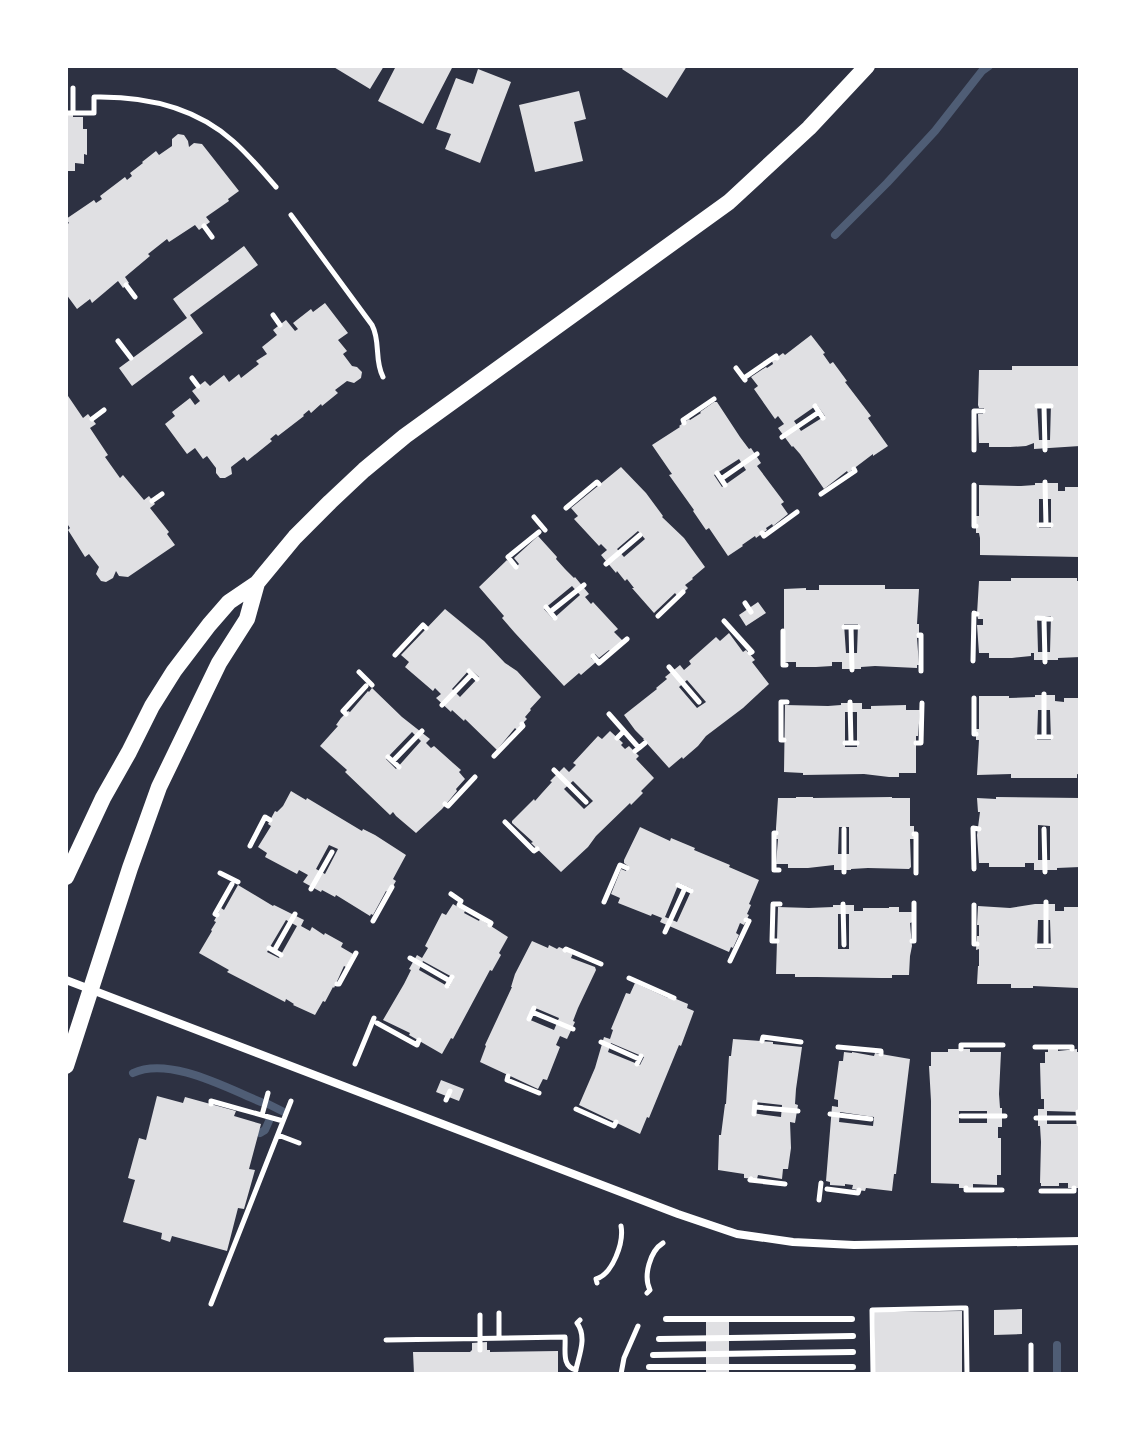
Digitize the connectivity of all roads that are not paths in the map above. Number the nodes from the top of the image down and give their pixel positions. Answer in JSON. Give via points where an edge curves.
{"nodes":[{"id":1,"x":867,"y":66,"type":"edge"},
{"id":2,"x":257,"y":583,"type":"junction"},
{"id":3,"x":66,"y":877,"type":"edge"},
{"id":4,"x":66,"y":980,"type":"edge"},
{"id":5,"x":90,"y":989,"type":"junction"},
{"id":6,"x":66,"y":1066,"type":"edge"},
{"id":7,"x":1080,"y":1241,"type":"edge"},
{"id":8,"x":666,"y":1319,"type":"dead end"},
{"id":9,"x":852,"y":1319,"type":"dead end"},
{"id":10,"x":853,"y":1336,"type":"dead end"},
{"id":11,"x":659,"y":1339,"type":"dead end"},
{"id":12,"x":853,"y":1352,"type":"dead end"},
{"id":13,"x":653,"y":1355,"type":"dead end"},
{"id":14,"x":649,"y":1367,"type":"dead end"},
{"id":15,"x":853,"y":1367,"type":"dead end"}],
"edges":[{"from":1,"to":2,"type":"main road","via":[[809,128],[722,207],[459,395],[364,470],[295,537]]},
{"from":2,"to":3,"type":"main road","via":[[219,613],[159,694]]},
{"from":2,"to":5,"type":"main road","via":[[247,619],[219,663],[159,787]]},
{"from":4,"to":5,"type":"street"},
{"from":5,"to":6,"type":"main road"},
{"from":5,"to":7,"type":"street","via":[[724,1230],[825,1244]]},
{"from":8,"to":9,"type":"lane"},
{"from":10,"to":11,"type":"lane"},
{"from":12,"to":13,"type":"lane"},
{"from":14,"to":15,"type":"lane"}]}
